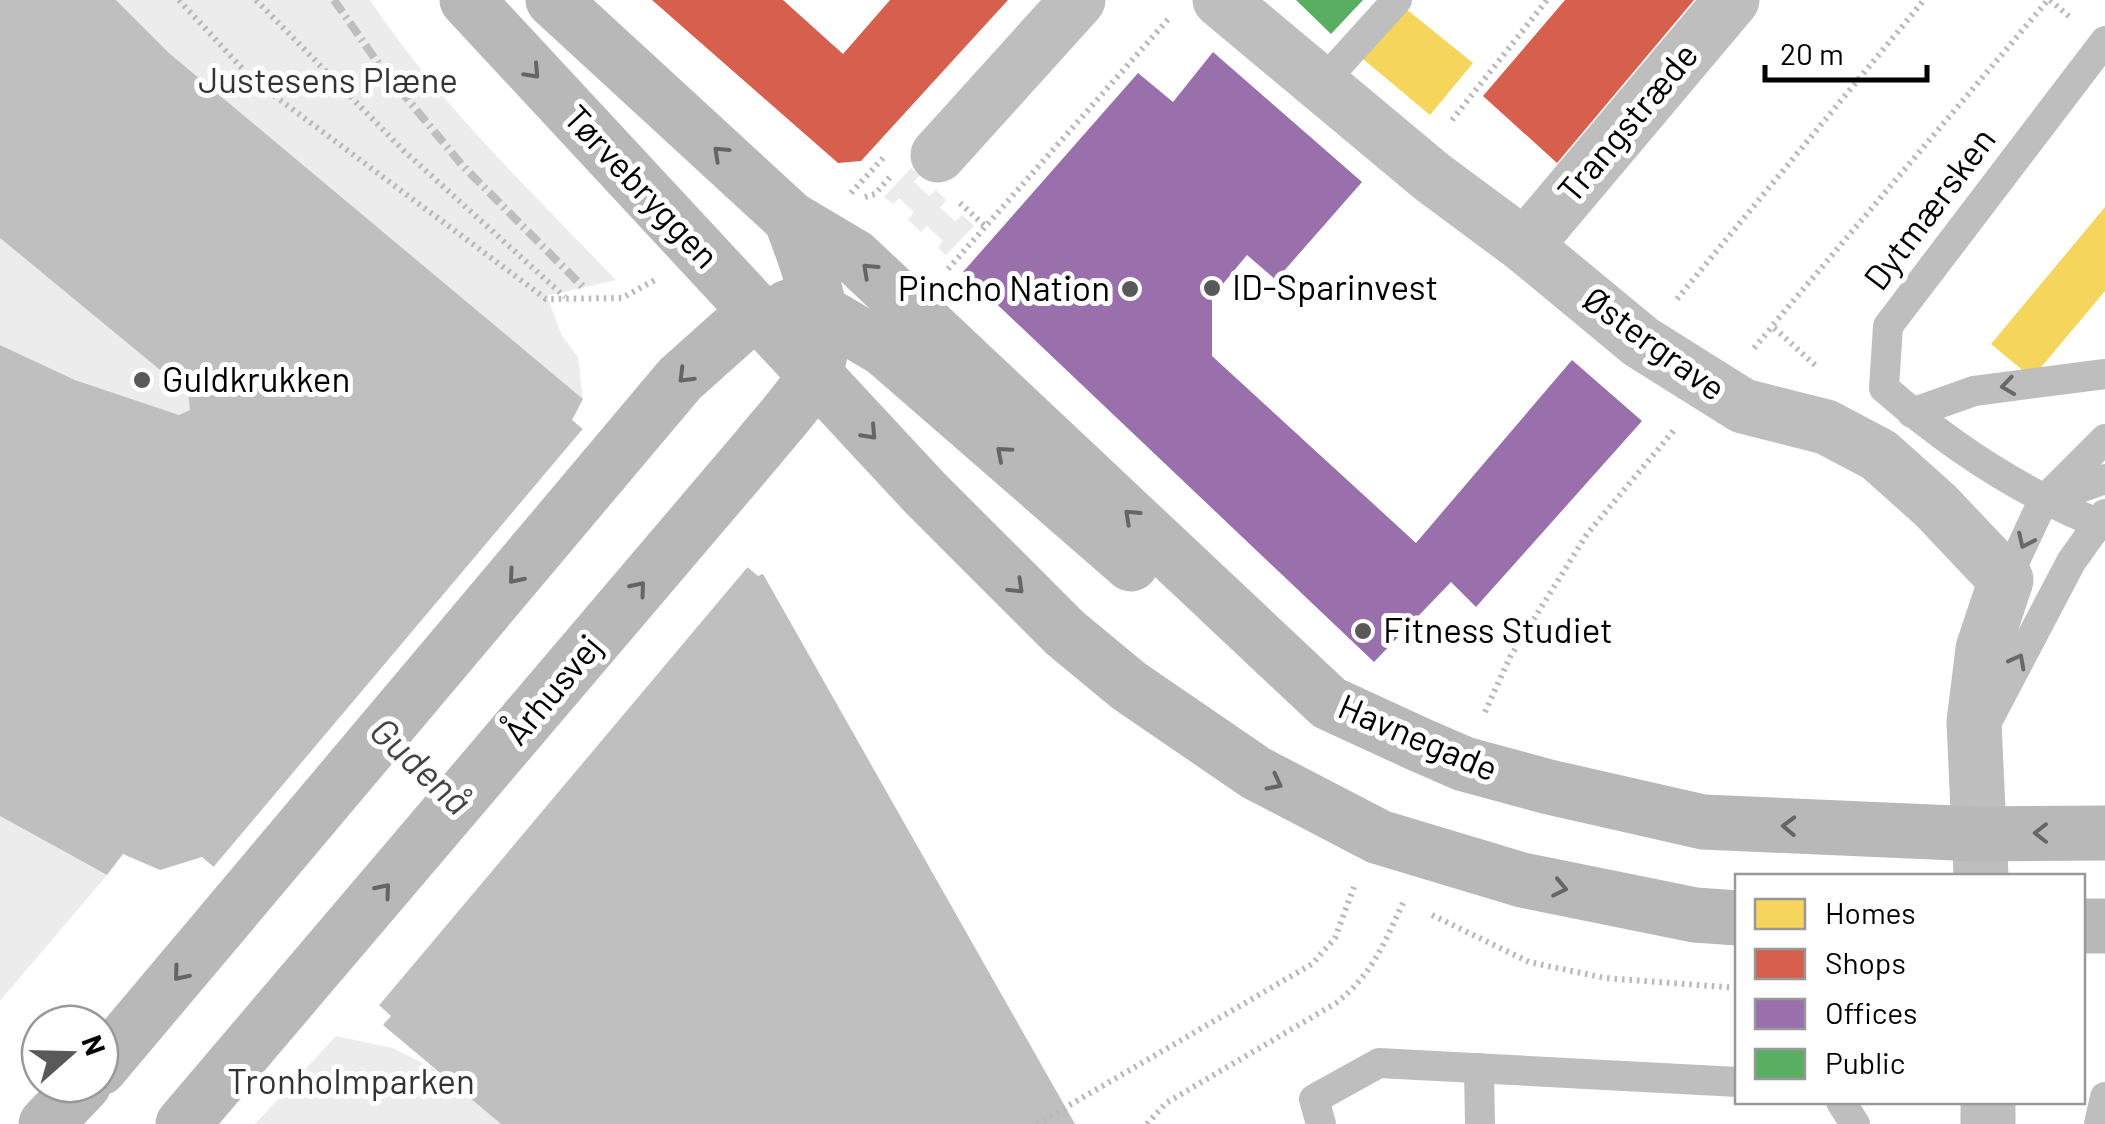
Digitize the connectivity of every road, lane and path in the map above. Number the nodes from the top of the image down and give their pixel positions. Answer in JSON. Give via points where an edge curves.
{"nodes":[{"id":1,"x":178,"y":0,"type":"edge"},
{"id":2,"x":256,"y":0,"type":"edge"},
{"id":3,"x":467,"y":0,"type":"edge"},
{"id":4,"x":552,"y":0,"type":"edge"},
{"id":5,"x":1078,"y":0,"type":"edge"},
{"id":6,"x":1397,"y":0,"type":"edge"},
{"id":7,"x":1547,"y":0,"type":"edge"},
{"id":8,"x":1732,"y":0,"type":"edge"},
{"id":9,"x":1924,"y":0,"type":"edge"},
{"id":10,"x":2048,"y":0,"type":"edge"},
{"id":11,"x":1196,"y":7,"type":"edge"},
{"id":12,"x":2105,"y":41,"type":"edge"},
{"id":13,"x":1321,"y":84,"type":"junction"},
{"id":14,"x":938,"y":156,"type":"dead end"},
{"id":15,"x":1418,"y":166,"type":"junction"},
{"id":16,"x":791,"y":219,"type":"junction"},
{"id":17,"x":1524,"y":246,"type":"junction"},
{"id":18,"x":941,"y":276,"type":"dead end"},
{"id":19,"x":622,"y":298,"type":"dead end"},
{"id":20,"x":566,"y":299,"type":"junction"},
{"id":21,"x":818,"y":310,"type":"junction"},
{"id":22,"x":756,"y":311,"type":"junction"},
{"id":23,"x":1641,"y":342,"type":"junction"},
{"id":24,"x":815,"y":374,"type":"junction"},
{"id":25,"x":2105,"y":374,"type":"edge"},
{"id":26,"x":1710,"y":388,"type":"junction"},
{"id":27,"x":1884,"y":388,"type":"junction"},
{"id":28,"x":1912,"y":413,"type":"junction"},
{"id":29,"x":2105,"y":439,"type":"edge"},
{"id":30,"x":2105,"y":479,"type":"edge"},
{"id":31,"x":2043,"y":501,"type":"junction"},
{"id":32,"x":2103,"y":521,"type":"edge"},
{"id":33,"x":2006,"y":580,"type":"junction"},
{"id":34,"x":1329,"y":703,"type":"junction"},
{"id":35,"x":1485,"y":712,"type":"dead end"},
{"id":36,"x":1974,"y":748,"type":"junction"},
{"id":37,"x":2105,"y":833,"type":"edge"},
{"id":38,"x":1379,"y":836,"type":"junction"},
{"id":39,"x":1979,"y":855,"type":"edge"},
{"id":40,"x":1404,"y":901,"type":"dead end"},
{"id":41,"x":1422,"y":910,"type":"dead end"},
{"id":42,"x":1735,"y":918,"type":"edge"},
{"id":43,"x":1735,"y":988,"type":"edge"},
{"id":44,"x":120,"y":1044,"type":"edge"},
{"id":45,"x":1479,"y":1068,"type":"junction"},
{"id":46,"x":1735,"y":1082,"type":"edge"},
{"id":47,"x":2105,"y":1097,"type":"edge"},
{"id":48,"x":65,"y":1104,"type":"edge"},
{"id":49,"x":46,"y":1124,"type":"edge"},
{"id":50,"x":183,"y":1124,"type":"edge"},
{"id":51,"x":1036,"y":1124,"type":"edge"},
{"id":52,"x":1146,"y":1124,"type":"edge"},
{"id":53,"x":1321,"y":1124,"type":"edge"},
{"id":54,"x":1480,"y":1124,"type":"edge"},
{"id":55,"x":2098,"y":1124,"type":"edge"}],
"edges":[{"from":1,"to":20,"type":"path","via":[[252,79],[333,142],[546,300]]},
{"from":2,"to":20,"type":"path","via":[[402,150]]},
{"from":3,"to":22,"type":"main road","name":"Tørvebryggen","one_way":true},
{"from":16,"to":4,"type":"main road","name":"Tørvebryggen","one_way":true},
{"from":5,"to":14,"type":"street"},
{"from":6,"to":13,"type":"lane"},
{"from":7,"to":15,"type":"path"},
{"from":8,"to":17,"type":"street","name":"Trangstræde"},
{"from":9,"to":23,"type":"path"},
{"from":10,"to":27,"type":"path","via":[[1772,326],[1848,395]]},
{"from":11,"to":13,"type":"street","name":"Østergrave"},
{"from":11,"to":18,"type":"path"},
{"from":12,"to":27,"type":"lane","name":"Dytmærsken","via":[[1888,326]]},
{"from":13,"to":15,"type":"street","name":"Østergrave"},
{"from":15,"to":17,"type":"street","name":"Østergrave"},
{"from":16,"to":21,"type":"main road"},
{"from":34,"to":16,"type":"main road","name":"Havnegade","one_way":true,"via":[[855,257]]},
{"from":17,"to":23,"type":"street","name":"Østergrave"},
{"from":19,"to":20,"type":"path"},
{"from":21,"to":22,"type":"main road"},
{"from":21,"to":24,"type":"main road"},
{"from":34,"to":21,"type":"main road","one_way":true,"via":[[1165,594],[884,349]]},
{"from":22,"to":24,"type":"main road","name":"Tørvebryggen"},
{"from":22,"to":44,"type":"main road","one_way":true,"via":[[680,379]]},
{"from":23,"to":26,"type":"street","name":"Østergrave"},
{"from":24,"to":38,"type":"main road","one_way":true,"via":[[1012,583],[1128,686],[1256,773]]},
{"from":50,"to":24,"type":"main road","name":"Århusvej","one_way":true},
{"from":25,"to":28,"type":"lane","one_way":true,"via":[[1974,391]]},
{"from":26,"to":33,"type":"street","name":"Østergrave","via":[[1742,406],[1826,427],[1879,456]]},
{"from":26,"to":35,"type":"path","via":[[1587,534],[1510,656]]},
{"from":27,"to":28,"type":"lane"},
{"from":28,"to":31,"type":"lane"},
{"from":29,"to":31,"type":"lane"},
{"from":30,"to":31,"type":"lane"},
{"from":31,"to":32,"type":"lane"},
{"from":31,"to":33,"type":"lane","one_way":true},
{"from":36,"to":32,"type":"lane","one_way":true,"via":[[2071,562]]},
{"from":33,"to":36,"type":"street","via":[[1983,649]]},
{"from":39,"to":34,"type":"main road","name":"Havnegade","one_way":true,"via":[[1704,822],[1549,787],[1464,764]]},
{"from":36,"to":39,"type":"street"},
{"from":37,"to":39,"type":"main road","name":"Havnegade","one_way":true},
{"from":38,"to":42,"type":"main road","one_way":true,"via":[[1522,880]]},
{"from":38,"to":51,"type":"path","via":[[1335,938],[1312,964]]},
{"from":40,"to":52,"type":"path","via":[[1360,985],[1166,1104]]},
{"from":41,"to":43,"type":"path","via":[[1529,962],[1605,978]]},
{"from":45,"to":46,"type":"lane"},
{"from":45,"to":53,"type":"lane","via":[[1380,1063],[1314,1099]]},
{"from":45,"to":54,"type":"lane"},
{"from":47,"to":55,"type":"lane"},
{"from":48,"to":49,"type":"main road"}]}
